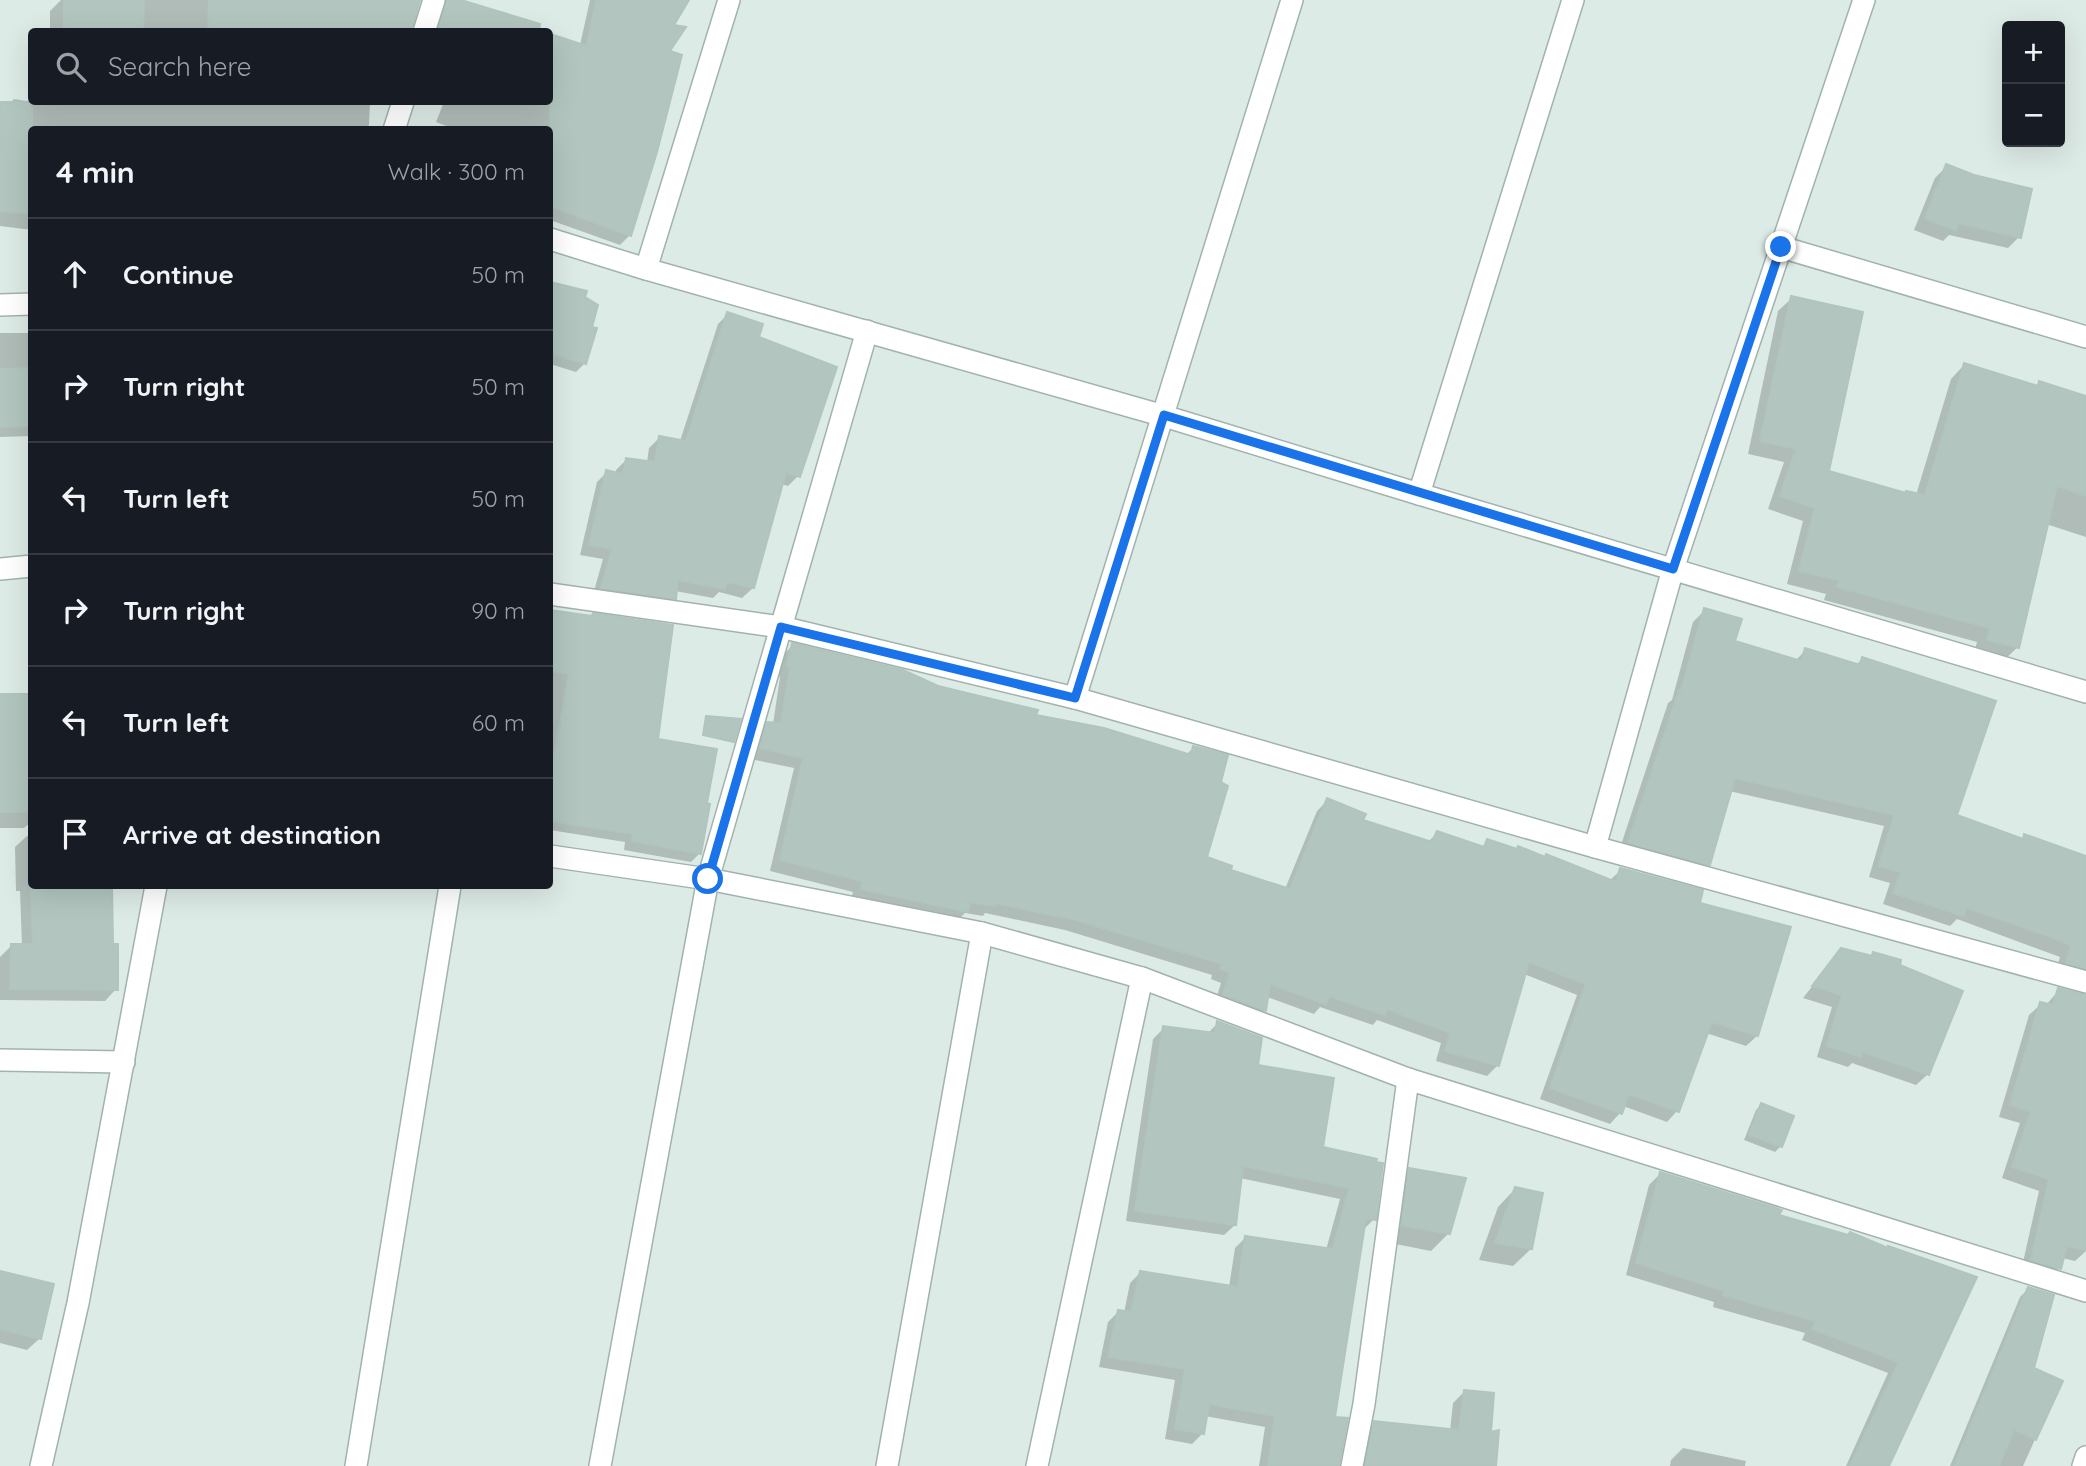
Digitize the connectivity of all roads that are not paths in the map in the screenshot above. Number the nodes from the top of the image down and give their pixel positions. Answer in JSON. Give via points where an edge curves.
{"nodes":[{"id":1,"x":434,"y":0,"type":"edge"},
{"id":2,"x":729,"y":0,"type":"edge"},
{"id":3,"x":1292,"y":0,"type":"edge"},
{"id":4,"x":1573,"y":0,"type":"edge"},
{"id":5,"x":1864,"y":0,"type":"edge"},
{"id":6,"x":426,"y":28,"type":"edge"},
{"id":7,"x":402,"y":105,"type":"edge"},
{"id":8,"x":395,"y":126,"type":"edge"},
{"id":9,"x":553,"y":240,"type":"edge"},
{"id":10,"x":1781,"y":247,"type":"junction"},
{"id":11,"x":646,"y":269,"type":"junction"},
{"id":12,"x":28,"y":304,"type":"edge"},
{"id":13,"x":0,"y":305,"type":"edge"},
{"id":14,"x":867,"y":331,"type":"junction"},
{"id":15,"x":2086,"y":337,"type":"edge"},
{"id":16,"x":1164,"y":415,"type":"junction"},
{"id":17,"x":1419,"y":494,"type":"junction"},
{"id":18,"x":28,"y":566,"type":"edge"},
{"id":19,"x":0,"y":569,"type":"edge"},
{"id":20,"x":1673,"y":569,"type":"junction"},
{"id":21,"x":553,"y":594,"type":"edge"},
{"id":22,"x":781,"y":627,"type":"junction"},
{"id":23,"x":2086,"y":692,"type":"edge"},
{"id":24,"x":1075,"y":698,"type":"junction"},
{"id":25,"x":1595,"y":847,"type":"junction"},
{"id":26,"x":553,"y":856,"type":"edge"},
{"id":27,"x":708,"y":879,"type":"junction"},
{"id":28,"x":155,"y":889,"type":"edge"},
{"id":29,"x":450,"y":889,"type":"edge"},
{"id":30,"x":982,"y":933,"type":"junction"},
{"id":31,"x":1142,"y":978,"type":"junction"},
{"id":32,"x":2086,"y":982,"type":"edge"},
{"id":33,"x":0,"y":1060,"type":"edge"},
{"id":34,"x":124,"y":1062,"type":"junction"},
{"id":35,"x":1408,"y":1079,"type":"junction"},
{"id":36,"x":2086,"y":1291,"type":"edge"},
{"id":37,"x":2086,"y":1457,"type":"edge"},
{"id":38,"x":41,"y":1466,"type":"edge"},
{"id":39,"x":356,"y":1466,"type":"edge"},
{"id":40,"x":600,"y":1466,"type":"edge"},
{"id":41,"x":887,"y":1466,"type":"edge"},
{"id":42,"x":1038,"y":1466,"type":"edge"},
{"id":43,"x":1352,"y":1466,"type":"edge"},
{"id":44,"x":2082,"y":1466,"type":"edge"}],
"edges":[{"from":1,"to":6,"type":"street"},
{"from":2,"to":11,"type":"street"},
{"from":3,"to":16,"type":"street"},
{"from":4,"to":17,"type":"street"},
{"from":5,"to":10,"type":"street"},
{"from":7,"to":8,"type":"street"},
{"from":9,"to":11,"type":"street"},
{"from":10,"to":15,"type":"street"},
{"from":10,"to":20,"type":"street"},
{"from":11,"to":14,"type":"street"},
{"from":12,"to":13,"type":"street"},
{"from":14,"to":16,"type":"street"},
{"from":14,"to":22,"type":"street"},
{"from":16,"to":17,"type":"street"},
{"from":16,"to":24,"type":"street"},
{"from":17,"to":20,"type":"street"},
{"from":18,"to":19,"type":"street"},
{"from":20,"to":23,"type":"street"},
{"from":20,"to":25,"type":"street"},
{"from":21,"to":22,"type":"street"},
{"from":22,"to":24,"type":"street"},
{"from":22,"to":27,"type":"street"},
{"from":24,"to":25,"type":"street"},
{"from":25,"to":32,"type":"street"},
{"from":26,"to":27,"type":"street"},
{"from":27,"to":30,"type":"street"},
{"from":27,"to":40,"type":"street"},
{"from":28,"to":34,"type":"street"},
{"from":29,"to":39,"type":"street"},
{"from":30,"to":31,"type":"street"},
{"from":30,"to":41,"type":"street"},
{"from":31,"to":35,"type":"street"},
{"from":31,"to":42,"type":"street"},
{"from":33,"to":34,"type":"street"},
{"from":34,"to":38,"type":"street"},
{"from":35,"to":36,"type":"street"},
{"from":35,"to":43,"type":"street"},
{"from":37,"to":44,"type":"street"}]}
